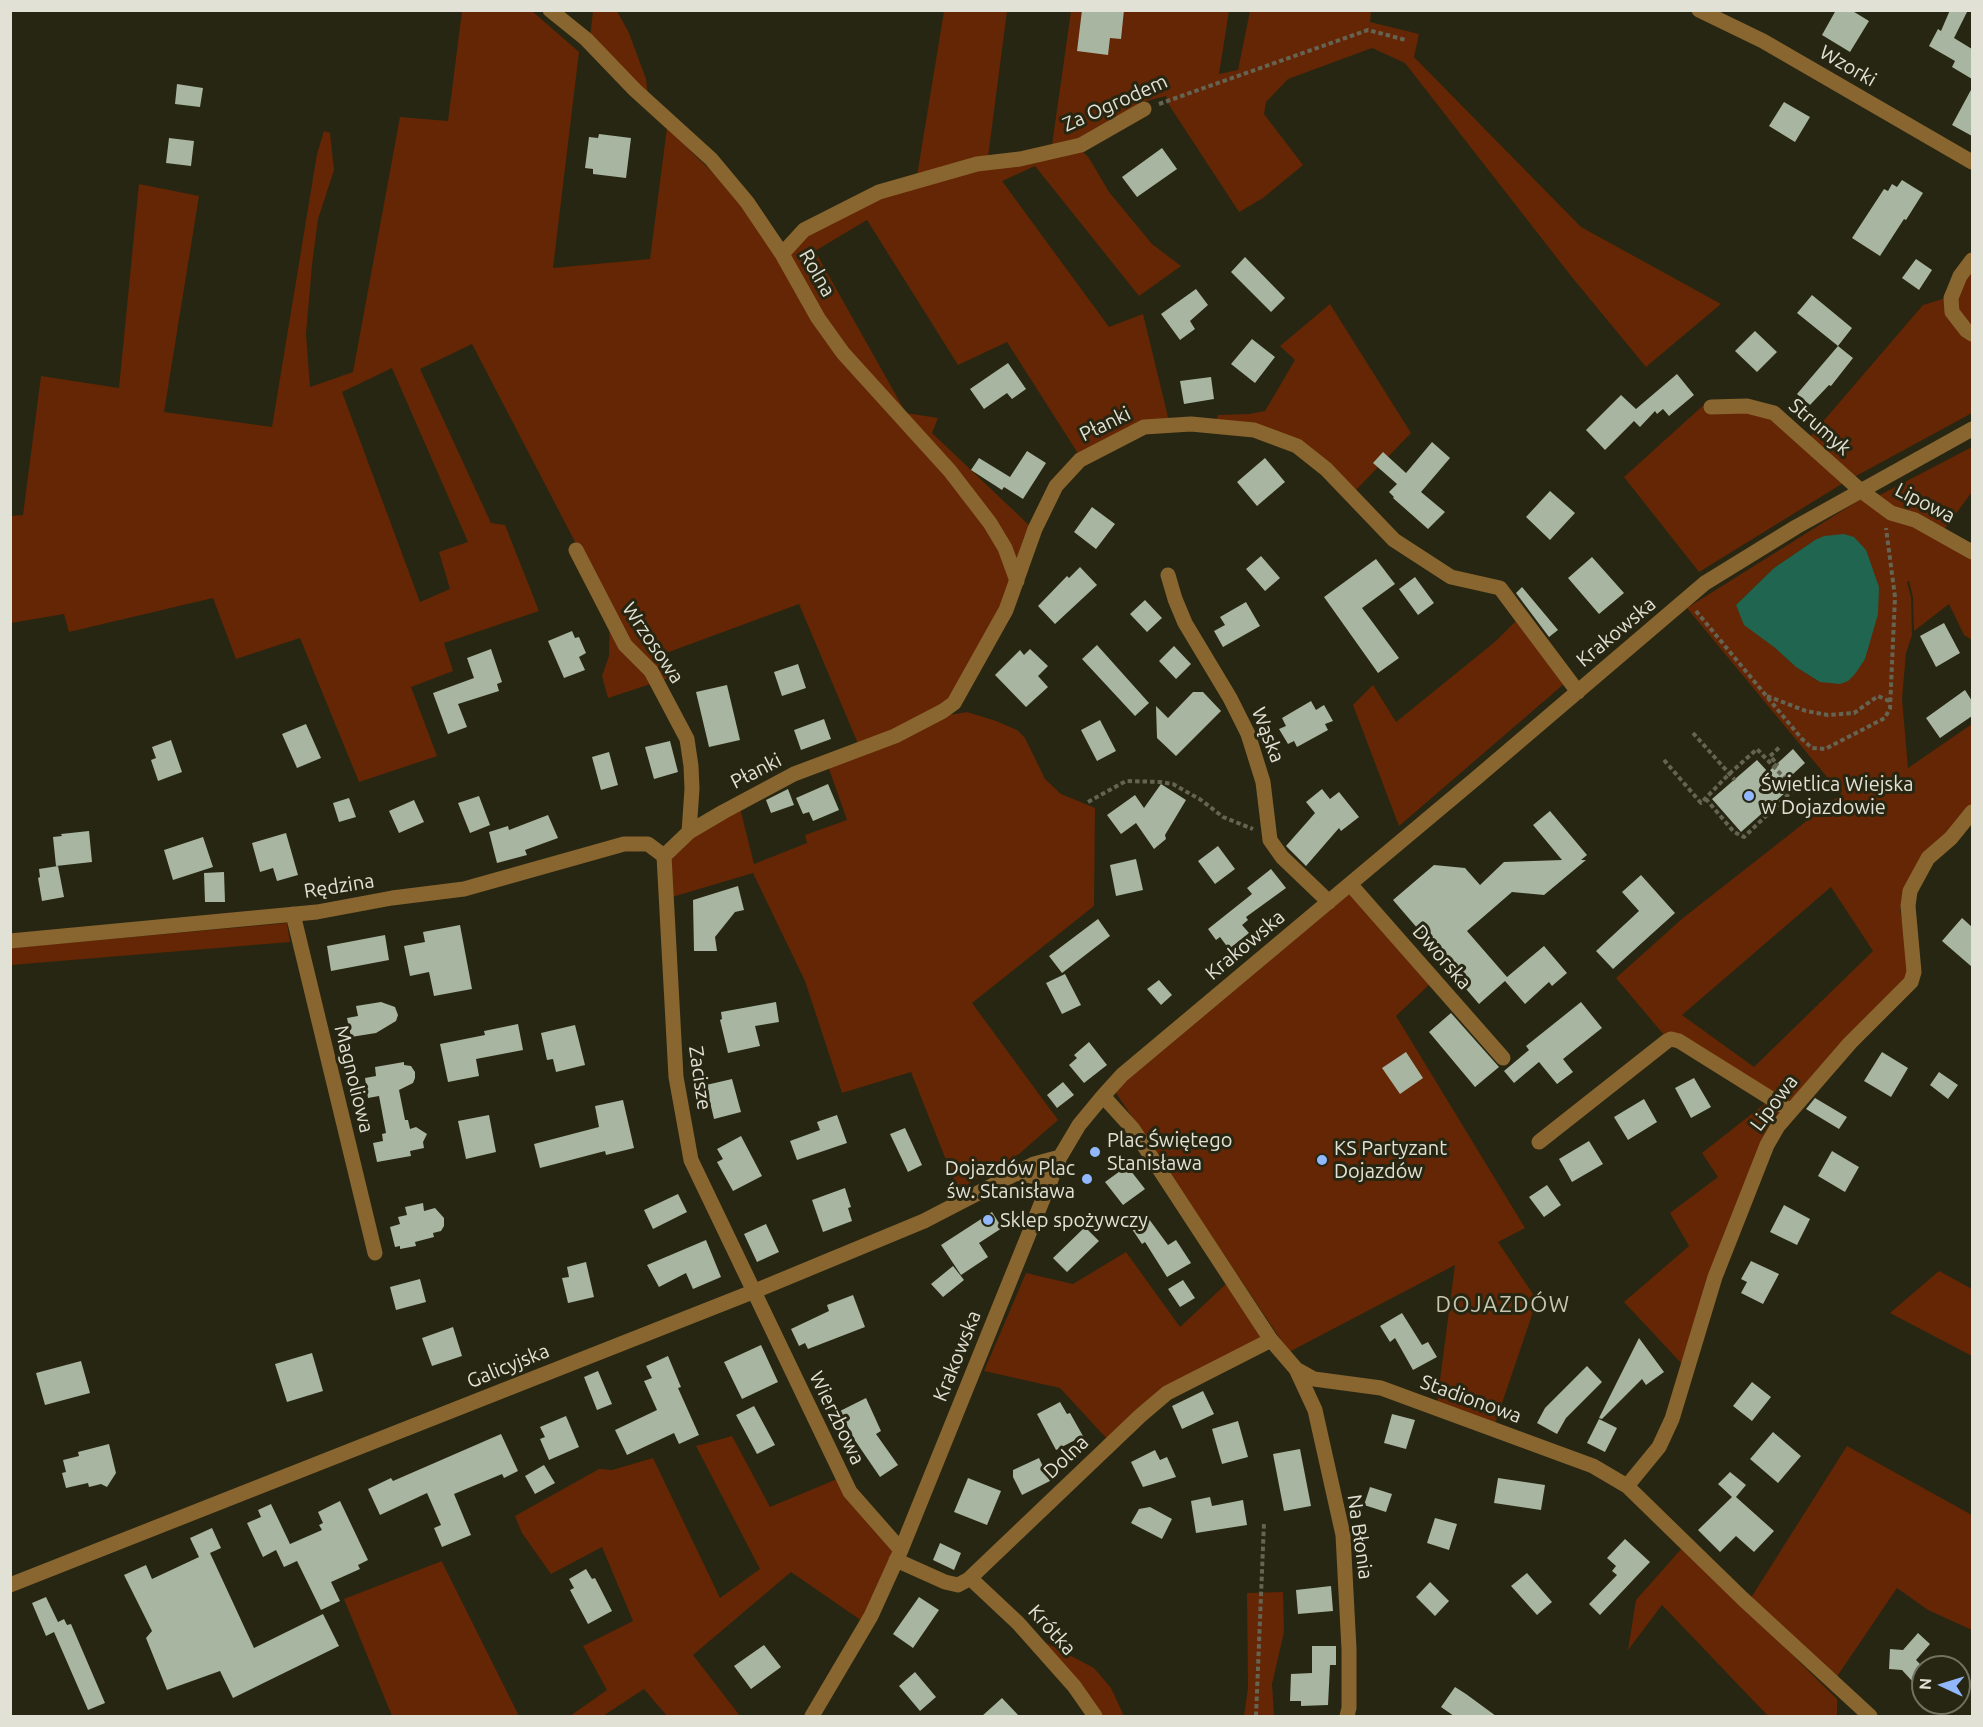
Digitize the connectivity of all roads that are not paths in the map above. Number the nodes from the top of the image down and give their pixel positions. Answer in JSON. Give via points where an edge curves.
{"nodes":[{"id":1,"x":550,"y":10,"type":"edge"},
{"id":2,"x":1699,"y":10,"type":"edge"},
{"id":3,"x":1144,"y":109,"type":"road end"},
{"id":4,"x":1972,"y":162,"type":"edge"},
{"id":5,"x":782,"y":254,"type":"junction"},
{"id":6,"x":1972,"y":260,"type":"edge"},
{"id":7,"x":1972,"y":334,"type":"edge"},
{"id":8,"x":1711,"y":407,"type":"dead end"},
{"id":9,"x":1972,"y":429,"type":"edge"},
{"id":10,"x":1860,"y":490,"type":"junction"},
{"id":11,"x":576,"y":550,"type":"dead end"},
{"id":12,"x":1972,"y":552,"type":"edge"},
{"id":13,"x":1168,"y":575,"type":"dead end"},
{"id":14,"x":1017,"y":581,"type":"junction"},
{"id":15,"x":1578,"y":692,"type":"junction"},
{"id":16,"x":1972,"y":812,"type":"edge"},
{"id":17,"x":689,"y":832,"type":"junction"},
{"id":18,"x":664,"y":856,"type":"junction"},
{"id":19,"x":1350,"y":884,"type":"junction"},
{"id":20,"x":1329,"y":902,"type":"junction"},
{"id":21,"x":293,"y":914,"type":"junction"},
{"id":22,"x":10,"y":941,"type":"edge"},
{"id":23,"x":1503,"y":1058,"type":"dead end"},
{"id":24,"x":1103,"y":1096,"type":"junction"},
{"id":25,"x":1791,"y":1111,"type":"junction"},
{"id":26,"x":1539,"y":1142,"type":"dead end"},
{"id":27,"x":1060,"y":1157,"type":"junction"},
{"id":28,"x":1015,"y":1173,"type":"junction"},
{"id":29,"x":1051,"y":1180,"type":"junction"},
{"id":30,"x":375,"y":1253,"type":"dead end"},
{"id":31,"x":755,"y":1291,"type":"junction"},
{"id":32,"x":1271,"y":1340,"type":"junction"},
{"id":33,"x":1296,"y":1369,"type":"junction"},
{"id":34,"x":1626,"y":1486,"type":"junction"},
{"id":35,"x":899,"y":1555,"type":"junction"},
{"id":36,"x":970,"y":1578,"type":"junction"},
{"id":37,"x":10,"y":1586,"type":"edge"},
{"id":38,"x":1860,"y":1713,"type":"edge"},
{"id":39,"x":812,"y":1716,"type":"edge"},
{"id":40,"x":1095,"y":1716,"type":"edge"},
{"id":41,"x":1347,"y":1716,"type":"edge"}],
"edges":[{"from":1,"to":5,"type":"street","name":"Rolna","via":[[586,39],[711,159],[747,202]]},
{"from":2,"to":4,"type":"street","name":"Wzorki","via":[[1763,41]]},
{"from":3,"to":5,"type":"street","name":"Za Ogrodem","via":[[1081,145],[977,164],[879,192],[804,230]]},
{"from":5,"to":14,"type":"street","name":"Rolna","via":[[843,353],[950,471],[990,523],[1005,548]]},
{"from":6,"to":7,"type":"street","via":[[1959,276],[1951,298],[1952,312]]},
{"from":8,"to":10,"type":"street","name":"Strumyk","via":[[1747,406],[1774,413]]},
{"from":9,"to":10,"type":"street","name":"Krakowska"},
{"from":10,"to":12,"type":"street","name":"Lipowa","via":[[1891,513],[1915,520]]},
{"from":10,"to":15,"type":"street","name":"Krakowska","via":[[1705,583]]},
{"from":11,"to":17,"type":"street","name":"Wrzosowa","via":[[625,645],[651,671],[687,739],[692,789]]},
{"from":13,"to":20,"type":"street","name":"Wąska","via":[[1185,623],[1248,734],[1263,782],[1270,840],[1282,857]]},
{"from":14,"to":15,"type":"street","name":"Płanki","via":[[1035,529],[1056,486],[1080,460],[1144,427],[1191,424],[1254,430],[1297,446],[1326,469],[1394,540],[1451,577],[1500,588]]},
{"from":14,"to":17,"type":"street","name":"Płanki","via":[[1006,610],[954,703],[895,736],[794,774]]},
{"from":15,"to":19,"type":"street","name":"Krakowska"},
{"from":16,"to":25,"type":"street","name":"Lipowa","via":[[1928,858],[1910,891],[1914,972],[1911,982],[1850,1043]]},
{"from":17,"to":18,"type":"street","name":"Płanki"},
{"from":18,"to":21,"type":"street","name":"Rędzina","via":[[648,844],[624,844],[464,889]]},
{"from":18,"to":31,"type":"street","name":"Zacisze","via":[[676,1077],[691,1160]]},
{"from":19,"to":20,"type":"street","name":"Krakowska"},
{"from":19,"to":23,"type":"street","name":"Dworska"},
{"from":20,"to":24,"type":"street","name":"Krakowska"},
{"from":21,"to":22,"type":"street","name":"Rędzina"},
{"from":21,"to":30,"type":"street","name":"Magnoliowa"},
{"from":24,"to":27,"type":"street","name":"Krakowska"},
{"from":24,"to":32,"type":"street","name":"Stadionowa","via":[[1133,1129]]},
{"from":25,"to":26,"type":"street","via":[[1671,1039]]},
{"from":25,"to":34,"type":"street","name":"Lipowa","via":[[1767,1145],[1740,1213],[1715,1278],[1672,1419],[1659,1447]]},
{"from":27,"to":28,"type":"street","name":"Galicyjska"},
{"from":27,"to":29,"type":"street","name":"Krakowska"},
{"from":28,"to":29,"type":"street"},
{"from":28,"to":31,"type":"street","name":"Galicyjska","via":[[924,1221]]},
{"from":29,"to":35,"type":"street","name":"Krakowska"},
{"from":31,"to":35,"type":"street","name":"Wierzbowa","via":[[850,1492]]},
{"from":31,"to":37,"type":"street","name":"Galicyjska"},
{"from":32,"to":33,"type":"street","name":"Stadionowa"},
{"from":32,"to":36,"type":"street","name":"Dolna","via":[[1167,1393]]},
{"from":33,"to":34,"type":"street","name":"Stadionowa","via":[[1314,1379],[1381,1388],[1593,1466]]},
{"from":33,"to":41,"type":"street","name":"Na Błonia","via":[[1315,1410],[1343,1535],[1349,1649]]},
{"from":34,"to":38,"type":"street","name":"Stadionowa"},
{"from":35,"to":36,"type":"street","via":[[952,1584]]},
{"from":35,"to":39,"type":"street","name":"Krakowska","via":[[871,1616]]},
{"from":36,"to":40,"type":"street","name":"Krótka","via":[[1032,1639]]}]}
